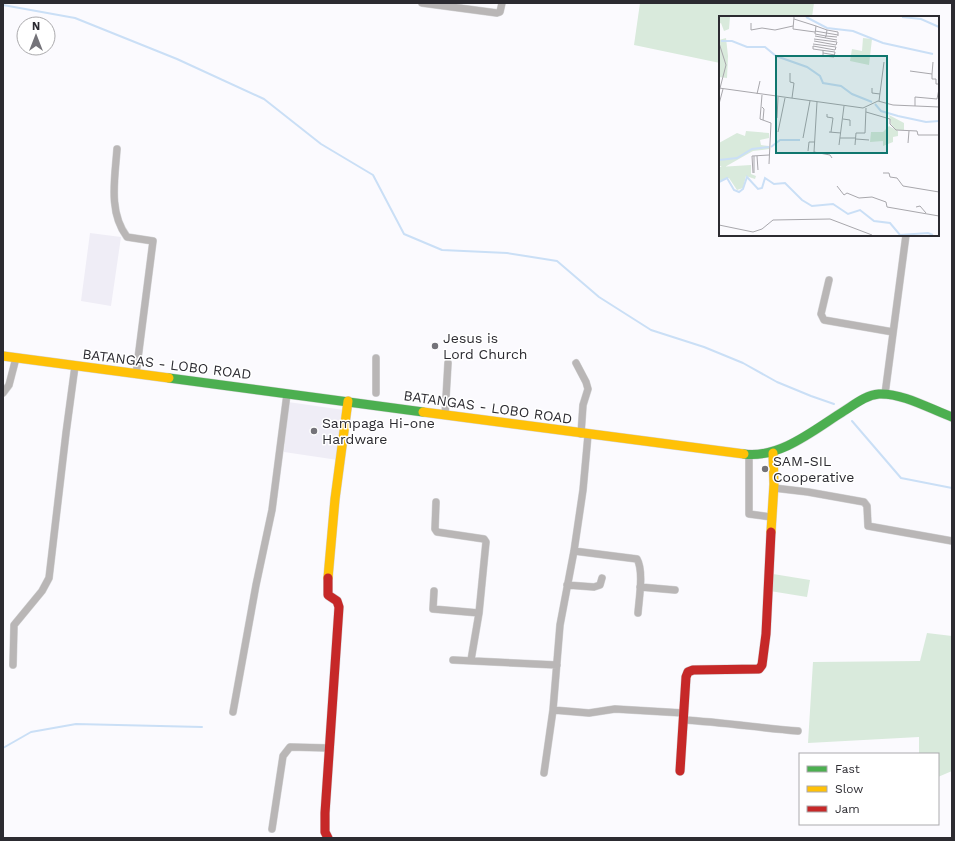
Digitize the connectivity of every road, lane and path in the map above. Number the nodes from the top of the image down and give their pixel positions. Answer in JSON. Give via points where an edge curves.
{"nodes":[{"id":1,"x":422,"y":3,"type":"edge"},
{"id":2,"x":502,"y":3,"type":"edge"},
{"id":3,"x":117,"y":149,"type":"dead end"},
{"id":4,"x":906,"y":236,"type":"edge"},
{"id":5,"x":829,"y":280,"type":"dead end"},
{"id":6,"x":893,"y":332,"type":"junction"},
{"id":7,"x":3,"y":356,"type":"edge"},
{"id":8,"x":16,"y":358,"type":"junction"},
{"id":9,"x":376,"y":358,"type":"dead end"},
{"id":10,"x":448,"y":363,"type":"dead end"},
{"id":11,"x":576,"y":363,"type":"dead end"},
{"id":12,"x":75,"y":366,"type":"junction"},
{"id":13,"x":136,"y":374,"type":"junction"},
{"id":14,"x":3,"y":393,"type":"edge"},
{"id":15,"x":287,"y":394,"type":"junction"},
{"id":16,"x":886,"y":394,"type":"junction"},
{"id":17,"x":376,"y":399,"type":"junction"},
{"id":18,"x":348,"y":401,"type":"junction"},
{"id":19,"x":445,"y":415,"type":"junction"},
{"id":20,"x":952,"y":417,"type":"edge"},
{"id":21,"x":584,"y":435,"type":"junction"},
{"id":22,"x":773,"y":452,"type":"junction"},
{"id":23,"x":749,"y":455,"type":"junction"},
{"id":24,"x":774,"y":488,"type":"junction"},
{"id":25,"x":436,"y":502,"type":"dead end"},
{"id":26,"x":771,"y":517,"type":"junction"},
{"id":27,"x":952,"y":541,"type":"edge"},
{"id":28,"x":574,"y":552,"type":"junction"},
{"id":29,"x":602,"y":578,"type":"dead end"},
{"id":30,"x":567,"y":585,"type":"junction"},
{"id":31,"x":640,"y":587,"type":"junction"},
{"id":32,"x":675,"y":590,"type":"dead end"},
{"id":33,"x":434,"y":591,"type":"dead end"},
{"id":34,"x":479,"y":613,"type":"junction"},
{"id":35,"x":638,"y":613,"type":"dead end"},
{"id":36,"x":454,"y":660,"type":"dead end"},
{"id":37,"x":471,"y":660,"type":"junction"},
{"id":38,"x":13,"y":665,"type":"dead end"},
{"id":39,"x":557,"y":665,"type":"junction"},
{"id":40,"x":553,"y":710,"type":"junction"},
{"id":41,"x":233,"y":712,"type":"dead end"},
{"id":42,"x":683,"y":717,"type":"junction"},
{"id":43,"x":798,"y":731,"type":"dead end"},
{"id":44,"x":329,"y":748,"type":"junction"},
{"id":45,"x":680,"y":770,"type":"dead end"},
{"id":46,"x":544,"y":773,"type":"dead end"},
{"id":47,"x":272,"y":829,"type":"dead end"},
{"id":48,"x":328,"y":838,"type":"edge"}],
"edges":[{"from":1,"to":2,"type":"street","via":[[497,13],[500,12]]},
{"from":3,"to":13,"type":"street","via":[[114,198],[121,229],[127,237],[153,241]]},
{"from":4,"to":6,"type":"street"},
{"from":5,"to":6,"type":"street","via":[[821,314],[824,320]]},
{"from":6,"to":16,"type":"street"},
{"from":7,"to":8,"type":"main road","name":"BATANGAS - LOBO ROAD"},
{"from":8,"to":12,"type":"main road","name":"BATANGAS - LOBO ROAD"},
{"from":8,"to":14,"type":"street","via":[[9,385]]},
{"from":9,"to":17,"type":"street"},
{"from":10,"to":19,"type":"street"},
{"from":11,"to":21,"type":"street","via":[[588,389],[583,405]]},
{"from":12,"to":13,"type":"main road","name":"BATANGAS - LOBO ROAD"},
{"from":12,"to":38,"type":"street","via":[[49,578],[42,591],[16,620]]},
{"from":13,"to":15,"type":"main road","name":"BATANGAS - LOBO ROAD"},
{"from":15,"to":18,"type":"main road","name":"BATANGAS - LOBO ROAD"},
{"from":15,"to":41,"type":"street","via":[[272,510]]},
{"from":16,"to":20,"type":"main road","name":"BATANGAS - LOBO ROAD"},
{"from":16,"to":22,"type":"main road","name":"BATANGAS - LOBO ROAD","via":[[865,398],[788,446]]},
{"from":17,"to":18,"type":"main road","name":"BATANGAS - LOBO ROAD"},
{"from":17,"to":19,"type":"main road","name":"BATANGAS - LOBO ROAD"},
{"from":18,"to":44,"type":"main road","via":[[327,588],[328,595],[337,601],[339,607]]},
{"from":19,"to":21,"type":"main road","name":"BATANGAS - LOBO ROAD"},
{"from":21,"to":23,"type":"main road","name":"BATANGAS - LOBO ROAD"},
{"from":21,"to":28,"type":"street","via":[[583,490]]},
{"from":22,"to":23,"type":"main road","name":"BATANGAS - LOBO ROAD"},
{"from":22,"to":24,"type":"main road"},
{"from":23,"to":26,"type":"street","via":[[749,514]]},
{"from":24,"to":26,"type":"main road"},
{"from":24,"to":27,"type":"street","via":[[864,502],[867,506],[868,526]]},
{"from":25,"to":34,"type":"street","via":[[437,532],[484,539],[486,542]]},
{"from":26,"to":42,"type":"main road","via":[[766,634],[762,665],[759,669],[688,672]]},
{"from":28,"to":30,"type":"street"},
{"from":28,"to":31,"type":"street","via":[[637,559],[640,566]]},
{"from":29,"to":30,"type":"street","via":[[598,586]]},
{"from":30,"to":39,"type":"street"},
{"from":31,"to":32,"type":"street"},
{"from":31,"to":35,"type":"street"},
{"from":33,"to":34,"type":"street","via":[[433,609]]},
{"from":34,"to":37,"type":"street"},
{"from":36,"to":37,"type":"street"},
{"from":37,"to":39,"type":"street"},
{"from":39,"to":40,"type":"street"},
{"from":40,"to":42,"type":"street","via":[[589,713],[615,709]]},
{"from":40,"to":46,"type":"street"},
{"from":42,"to":43,"type":"street","via":[[763,729]]},
{"from":42,"to":45,"type":"main road"},
{"from":44,"to":47,"type":"street","via":[[290,747],[285,751]]},
{"from":44,"to":48,"type":"main road","via":[[325,832]]}]}
